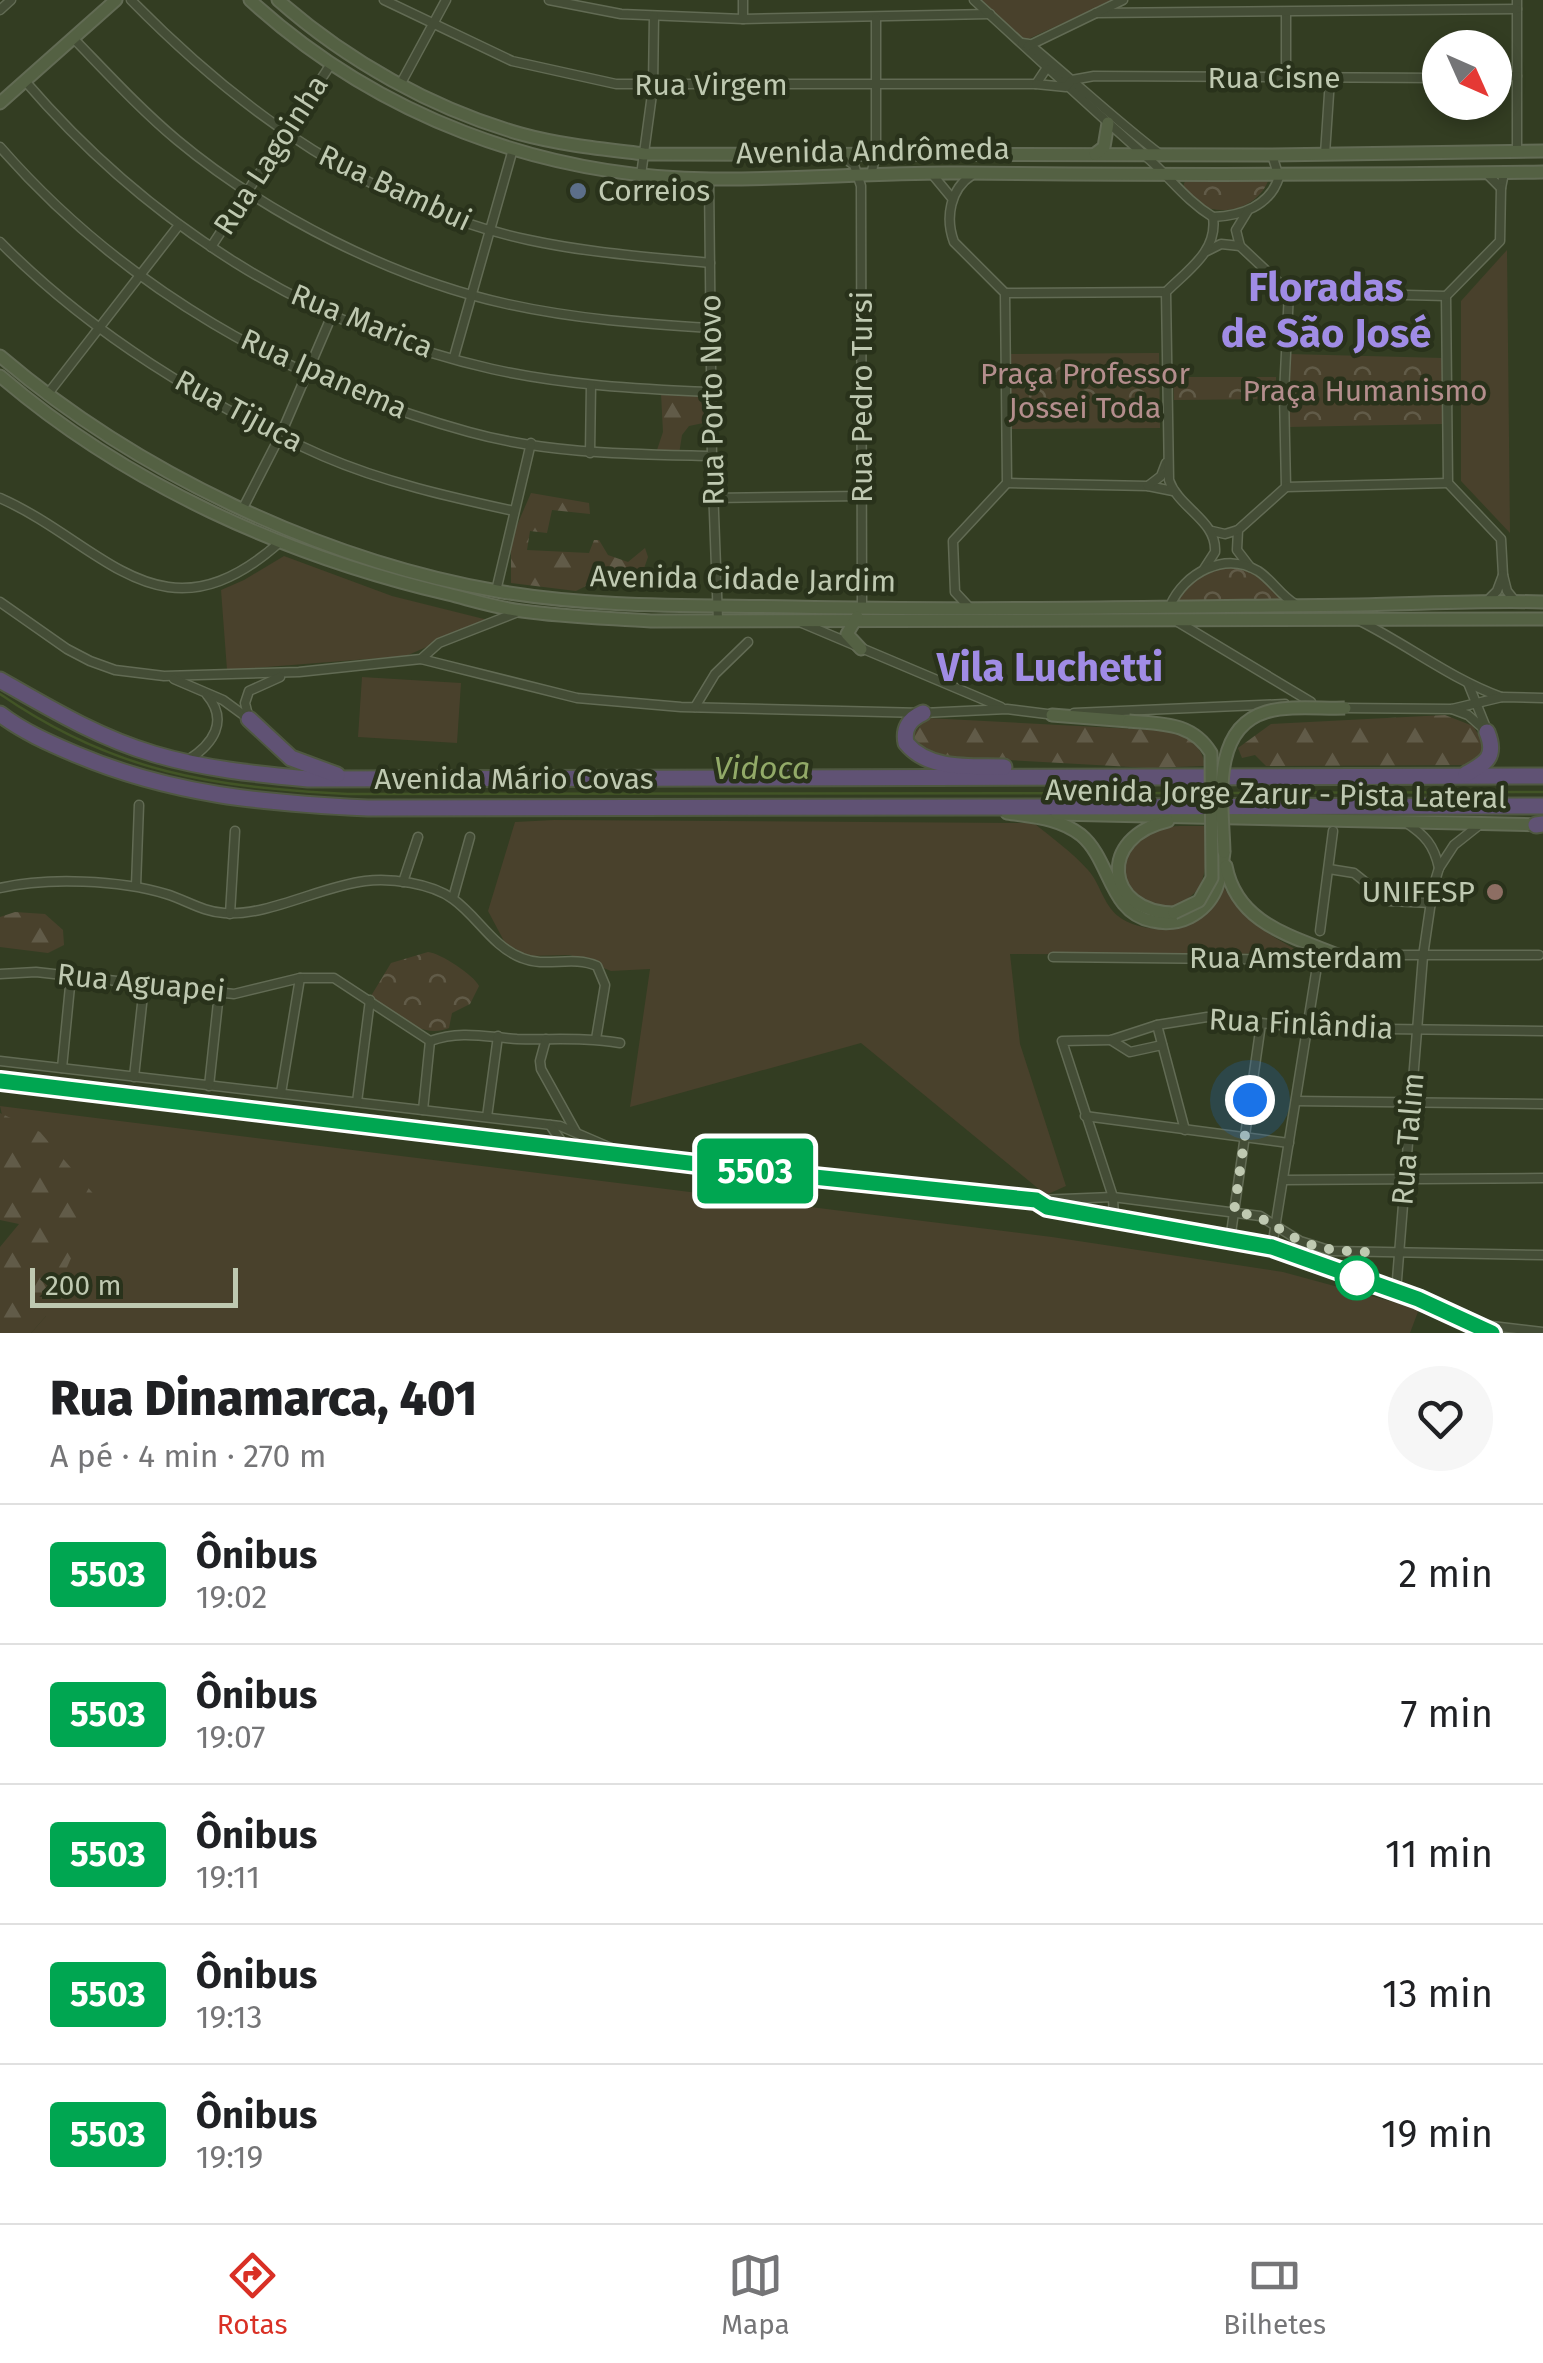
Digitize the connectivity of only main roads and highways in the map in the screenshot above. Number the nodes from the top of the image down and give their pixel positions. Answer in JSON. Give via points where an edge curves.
{"nodes":[{"id":1,"x":116,"y":0,"type":"edge"},
{"id":2,"x":250,"y":0,"type":"edge"},
{"id":3,"x":278,"y":0,"type":"edge"},
{"id":4,"x":302,"y":20,"type":"junction"},
{"id":5,"x":292,"y":36,"type":"junction"},
{"id":6,"x":0,"y":103,"type":"edge"},
{"id":7,"x":471,"y":116,"type":"junction"},
{"id":8,"x":1108,"y":123,"type":"road end"},
{"id":9,"x":454,"y":130,"type":"junction"},
{"id":10,"x":1543,"y":151,"type":"edge"},
{"id":11,"x":1489,"y":152,"type":"junction"},
{"id":12,"x":902,"y":153,"type":"junction"},
{"id":13,"x":1094,"y":154,"type":"junction"},
{"id":14,"x":1543,"y":172,"type":"edge"},
{"id":15,"x":1504,"y":173,"type":"junction"},
{"id":16,"x":896,"y":174,"type":"junction"},
{"id":17,"x":0,"y":356,"type":"edge"},
{"id":18,"x":0,"y":376,"type":"edge"},
{"id":19,"x":32,"y":384,"type":"junction"},
{"id":20,"x":23,"y":396,"type":"junction"},
{"id":21,"x":1543,"y":602,"type":"edge"},
{"id":22,"x":862,"y":608,"type":"junction"},
{"id":23,"x":1543,"y":618,"type":"edge"},
{"id":24,"x":854,"y":621,"type":"junction"},
{"id":25,"x":862,"y":649,"type":"road end"},
{"id":26,"x":0,"y":680,"type":"edge"},
{"id":27,"x":1345,"y":708,"type":"road end"},
{"id":28,"x":922,"y":712,"type":"road end"},
{"id":29,"x":0,"y":714,"type":"edge"},
{"id":30,"x":1052,"y":715,"type":"road end"},
{"id":31,"x":249,"y":719,"type":"road end"},
{"id":32,"x":1488,"y":732,"type":"road end"},
{"id":33,"x":1107,"y":776,"type":"junction"},
{"id":34,"x":1462,"y":776,"type":"junction"},
{"id":35,"x":1543,"y":776,"type":"edge"},
{"id":36,"x":356,"y":780,"type":"junction"},
{"id":37,"x":1543,"y":806,"type":"edge"},
{"id":38,"x":940,"y":807,"type":"junction"},
{"id":39,"x":1008,"y":813,"type":"junction"},
{"id":40,"x":1198,"y":817,"type":"junction"},
{"id":41,"x":1541,"y":825,"type":"edge"},
{"id":42,"x":1224,"y":852,"type":"junction"},
{"id":43,"x":1340,"y":956,"type":"road end"},
{"id":44,"x":0,"y":1081,"type":"edge"},
{"id":45,"x":1492,"y":1333,"type":"edge"}],
"edges":[{"from":1,"to":6,"type":"main road"},
{"from":2,"to":5,"type":"main road","name":"Avenida Andrômeda"},
{"from":3,"to":4,"type":"main road","name":"Avenida Andrômeda"},
{"from":4,"to":5,"type":"main road"},
{"from":4,"to":7,"type":"main road","name":"Avenida Andrômeda","via":[[400,85]]},
{"from":5,"to":9,"type":"main road","name":"Avenida Andrômeda","via":[[412,112]]},
{"from":7,"to":9,"type":"main road"},
{"from":7,"to":12,"type":"main road","name":"Avenida Andrômeda","via":[[522,134],[644,154]]},
{"from":8,"to":13,"type":"main road","via":[[1104,147]]},
{"from":9,"to":16,"type":"main road","name":"Avenida Andrômeda","via":[[622,174],[710,180]]},
{"from":10,"to":11,"type":"main road","name":"Avenida Andrômeda"},
{"from":11,"to":13,"type":"main road","name":"Avenida Andrômeda"},
{"from":11,"to":15,"type":"main road"},
{"from":12,"to":13,"type":"main road","name":"Avenida Andrômeda"},
{"from":12,"to":16,"type":"main road","via":[[893,164]]},
{"from":14,"to":15,"type":"main road","name":"Avenida Andrômeda"},
{"from":15,"to":16,"type":"main road","name":"Avenida Andrômeda"},
{"from":17,"to":19,"type":"main road","name":"Avenida Cidade Jardim"},
{"from":18,"to":20,"type":"main road","name":"Avenida Cidade Jardim"},
{"from":19,"to":20,"type":"main road"},
{"from":19,"to":22,"type":"main road","name":"Avenida Cidade Jardim","via":[[118,442],[243,508],[408,570],[496,591],[637,606]]},
{"from":20,"to":24,"type":"main road","name":"Avenida Cidade Jardim","via":[[178,496],[280,542],[407,584],[521,611],[651,621]]},
{"from":21,"to":22,"type":"main road","name":"Avenida Cidade Jardim"},
{"from":22,"to":24,"type":"main road"},
{"from":23,"to":24,"type":"main road","name":"Avenida Cidade Jardim"},
{"from":24,"to":25,"type":"main road","via":[[847,634]]},
{"from":26,"to":36,"type":"highway","name":"Avenida Mário Covas","via":[[99,734],[152,754],[236,772]]},
{"from":27,"to":42,"type":"main road","bridge":true,"via":[[1268,711],[1241,727],[1223,768]]},
{"from":28,"to":33,"type":"highway","via":[[908,724],[906,744],[933,762]]},
{"from":29,"to":38,"type":"highway","name":"Avenida Mário Covas","via":[[119,772],[234,800],[368,808]]},
{"from":30,"to":40,"type":"main road","bridge":true,"via":[[1185,728],[1211,753],[1212,878],[1199,900],[1174,913],[1143,909],[1124,888],[1119,860],[1125,844],[1147,826]]},
{"from":31,"to":36,"type":"highway","via":[[291,758]]},
{"from":32,"to":34,"type":"highway","via":[[1490,758]]},
{"from":33,"to":34,"type":"highway","name":"Avenida Mário Covas"},
{"from":33,"to":36,"type":"highway","name":"Avenida Mário Covas"},
{"from":34,"to":35,"type":"highway","name":"Avenida Mário Covas"},
{"from":37,"to":38,"type":"highway","name":"Avenida Mário Covas"},
{"from":38,"to":39,"type":"highway"},
{"from":39,"to":40,"type":"main road","name":"Avenida Jorge Zarur - Pista Lateral"},
{"from":39,"to":42,"type":"main road","via":[[1073,830],[1099,856],[1128,910],[1157,922],[1184,920],[1206,905],[1222,876]]},
{"from":40,"to":41,"type":"main road","name":"Avenida Jorge Zarur - Pista Lateral"},
{"from":42,"to":43,"type":"main road","via":[[1229,882],[1248,912]]},
{"from":44,"to":45,"type":"main road","via":[[1036,1200],[1272,1247]]}]}
